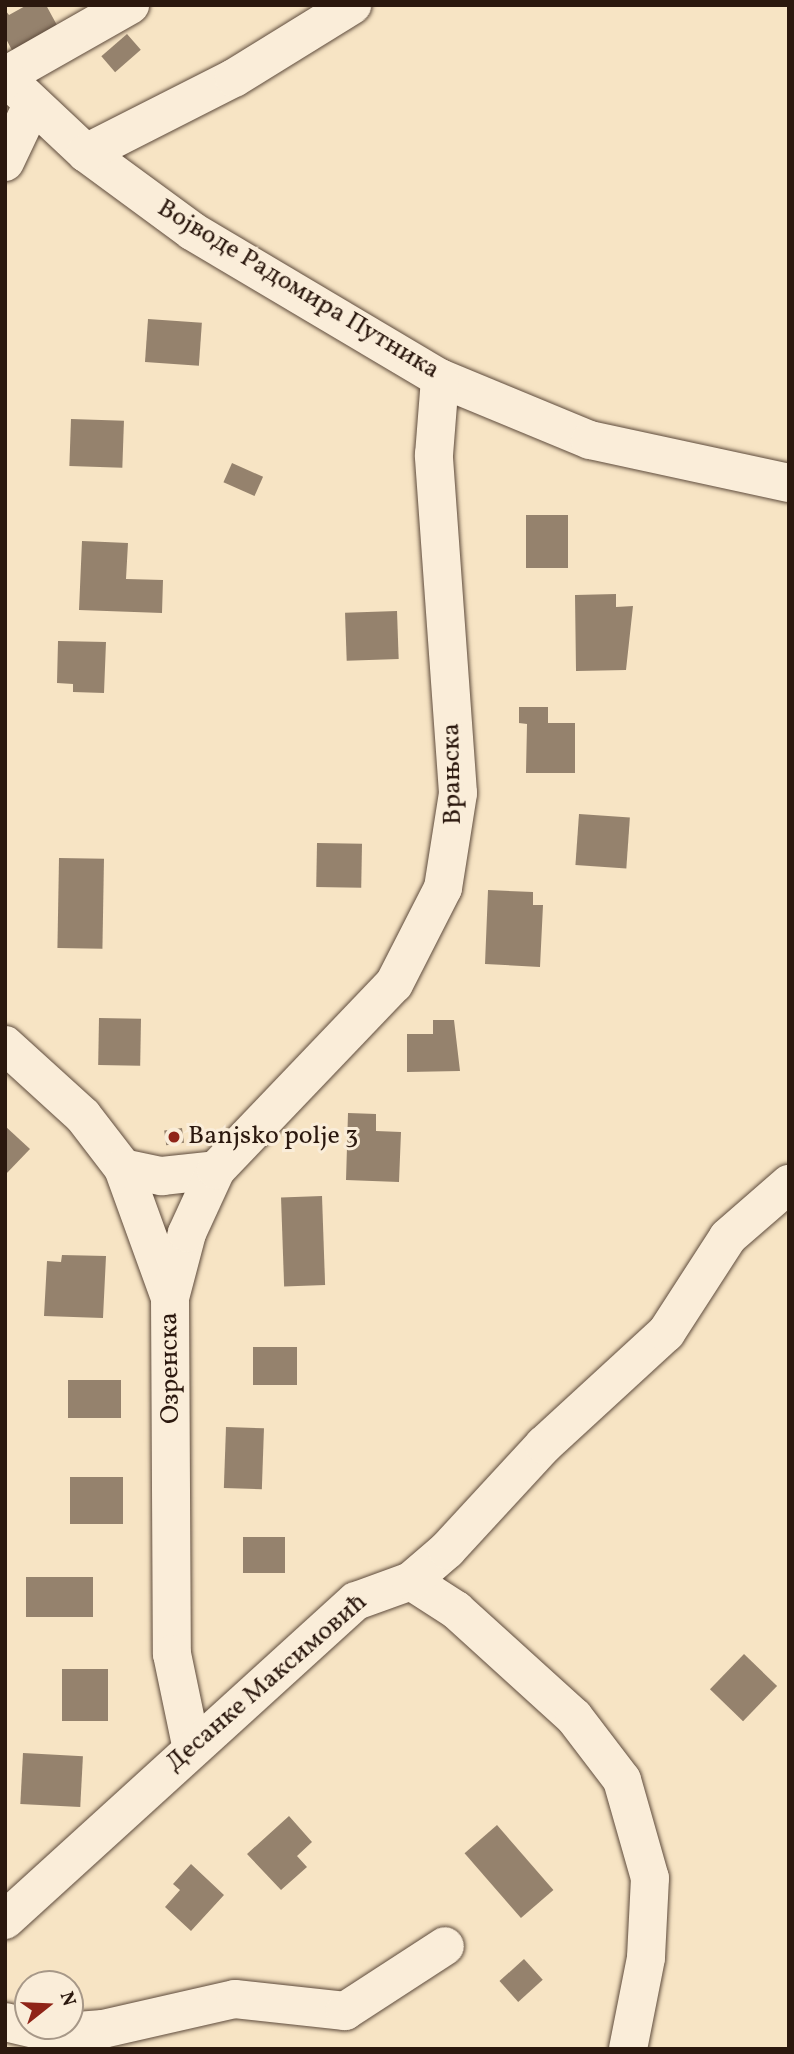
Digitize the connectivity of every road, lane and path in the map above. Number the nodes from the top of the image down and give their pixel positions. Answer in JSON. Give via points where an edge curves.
{"nodes":[{"id":1,"x":130,"y":5,"type":"edge"},
{"id":2,"x":352,"y":5,"type":"edge"},
{"id":3,"x":5,"y":77,"type":"edge"},
{"id":4,"x":32,"y":105,"type":"junction"},
{"id":5,"x":86,"y":153,"type":"junction"},
{"id":6,"x":5,"y":162,"type":"edge"},
{"id":7,"x":440,"y":378,"type":"junction"},
{"id":8,"x":789,"y":482,"type":"edge"},
{"id":9,"x":6,"y":1044,"type":"edge"},
{"id":10,"x":123,"y":1168,"type":"junction"},
{"id":11,"x":216,"y":1170,"type":"junction"},
{"id":12,"x":789,"y":1184,"type":"edge"},
{"id":13,"x":170,"y":1298,"type":"junction"},
{"id":14,"x":411,"y":1581,"type":"junction"},
{"id":15,"x":191,"y":1745,"type":"junction"},
{"id":16,"x":5,"y":1920,"type":"edge"},
{"id":17,"x":445,"y":1946,"type":"dead end"},
{"id":18,"x":5,"y":2022,"type":"edge"},
{"id":19,"x":628,"y":2049,"type":"edge"}],
"edges":[{"from":1,"to":3,"type":"street"},
{"from":2,"to":5,"type":"street","via":[[233,78]]},
{"from":3,"to":4,"type":"street","name":"Војводе Радомира Путника"},
{"from":4,"to":5,"type":"street","name":"Војводе Радомира Путника"},
{"from":4,"to":6,"type":"street"},
{"from":5,"to":7,"type":"street","name":"Војводе Радомира Путника","via":[[192,231]]},
{"from":7,"to":8,"type":"street","name":"Војводе Радомира Путника","via":[[590,440]]},
{"from":7,"to":11,"type":"street","name":"Врањска","via":[[434,455],[458,793],[443,888],[394,984]]},
{"from":9,"to":10,"type":"street","name":"Озренска","via":[[83,1116]]},
{"from":10,"to":11,"type":"street","via":[[162,1176]]},
{"from":10,"to":13,"type":"street","name":"Озренска"},
{"from":11,"to":13,"type":"street","name":"Врањска","via":[[187,1233]]},
{"from":12,"to":14,"type":"street","name":"Десанке Максимовић","via":[[727,1237],[666,1334],[628,1374],[544,1445]]},
{"from":13,"to":15,"type":"street","name":"Озренска","via":[[172,1654]]},
{"from":14,"to":15,"type":"street","name":"Десанке Максимовић","via":[[356,1601],[276,1678]]},
{"from":14,"to":19,"type":"street","via":[[456,1610],[574,1717],[622,1780],[650,1878],[646,1958]]},
{"from":15,"to":16,"type":"street","name":"Десанке Максимовић"},
{"from":17,"to":18,"type":"street","via":[[345,2011],[235,1998],[103,2029],[52,2033]]}]}
